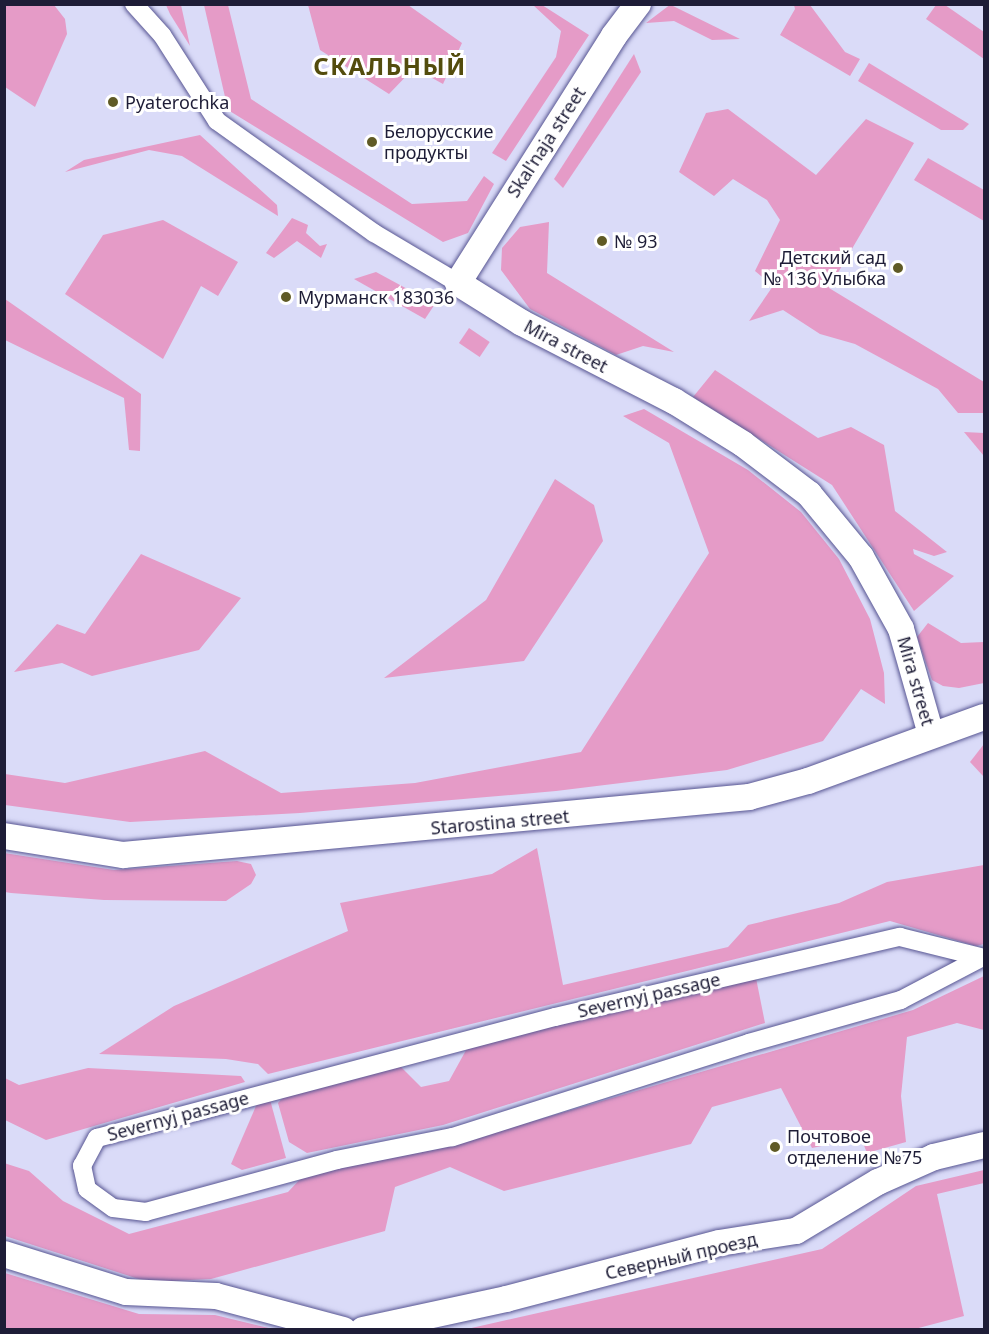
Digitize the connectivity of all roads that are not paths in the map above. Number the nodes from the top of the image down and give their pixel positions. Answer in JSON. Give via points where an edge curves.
{"nodes":[{"id":1,"x":134,"y":4,"type":"edge"},
{"id":2,"x":638,"y":4,"type":"edge"},
{"id":3,"x":458,"y":283,"type":"junction"},
{"id":4,"x":984,"y":717,"type":"edge"},
{"id":5,"x":931,"y":734,"type":"junction"},
{"id":6,"x":4,"y":836,"type":"edge"},
{"id":7,"x":982,"y":958,"type":"edge"},
{"id":8,"x":984,"y":1145,"type":"edge"},
{"id":9,"x":4,"y":1254,"type":"edge"},
{"id":10,"x":344,"y":1329,"type":"edge"},
{"id":11,"x":363,"y":1329,"type":"edge"}],
"edges":[{"from":1,"to":3,"type":"street","name":"Mira street","via":[[162,35],[217,121],[374,233]]},
{"from":2,"to":3,"type":"street","name":"Skal'naja street"},
{"from":3,"to":5,"type":"street","name":"Mira street","via":[[522,323],[674,401],[743,444],[809,494],[861,557],[901,629]]},
{"from":4,"to":5,"type":"street","name":"Starostina street"},
{"from":5,"to":6,"type":"street","name":"Starostina street","via":[[808,781],[749,797],[123,855]]},
{"from":7,"to":7,"type":"street","name":"Severnyj passage","via":[[901,1000],[749,1043],[452,1137],[337,1160],[146,1212],[113,1208],[87,1189],[82,1166],[97,1138],[555,1017],[900,937]]},
{"from":8,"to":11,"type":"street","name":"Северный проезд","via":[[934,1157],[878,1182],[796,1231],[719,1244],[546,1289]]},
{"from":9,"to":10,"type":"street","via":[[126,1292],[216,1296]]}]}
